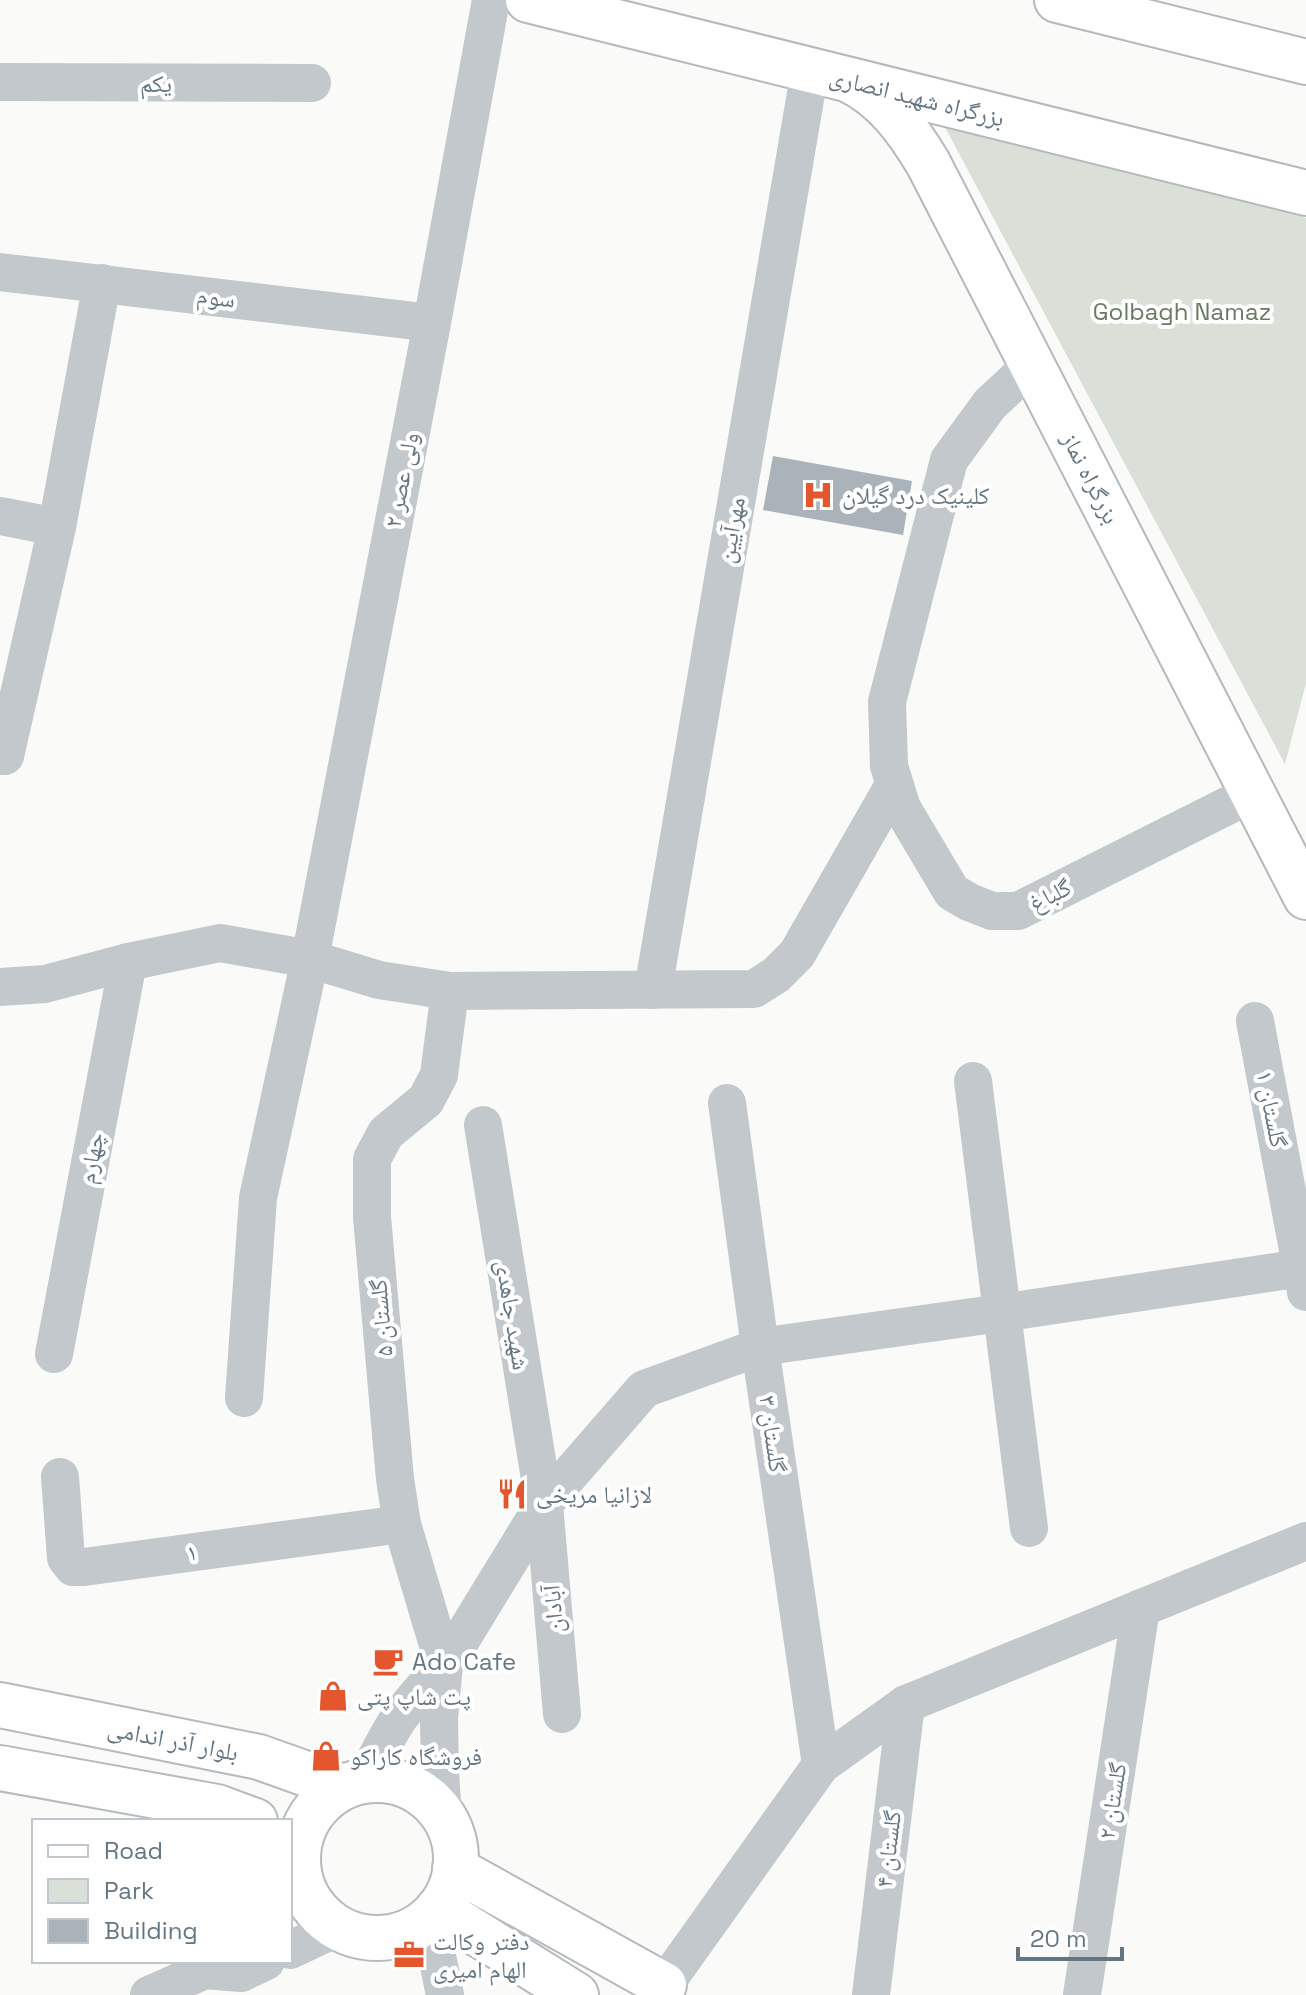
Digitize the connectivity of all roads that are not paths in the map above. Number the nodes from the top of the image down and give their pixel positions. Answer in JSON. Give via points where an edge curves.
{"nodes":[{"id":1,"x":491,"y":0,"type":"edge"},
{"id":2,"x":528,"y":0,"type":"edge"},
{"id":3,"x":1057,"y":0,"type":"edge"},
{"id":4,"x":1306,"y":62,"type":"edge"},
{"id":5,"x":829,"y":75,"type":"junction"},
{"id":6,"x":0,"y":82,"type":"edge"},
{"id":7,"x":312,"y":83,"type":"dead end"},
{"id":8,"x":1306,"y":193,"type":"edge"},
{"id":9,"x":0,"y":272,"type":"edge"},
{"id":10,"x":102,"y":283,"type":"junction"},
{"id":11,"x":432,"y":323,"type":"junction"},
{"id":12,"x":1033,"y":364,"type":"junction"},
{"id":13,"x":0,"y":516,"type":"edge"},
{"id":14,"x":57,"y":527,"type":"junction"},
{"id":15,"x":0,"y":756,"type":"edge"},
{"id":16,"x":894,"y":785,"type":"junction"},
{"id":17,"x":1253,"y":793,"type":"junction"},
{"id":18,"x":1306,"y":842,"type":"edge"},
{"id":19,"x":1304,"y":892,"type":"edge"},
{"id":20,"x":310,"y":959,"type":"junction"},
{"id":21,"x":128,"y":962,"type":"junction"},
{"id":22,"x":0,"y":987,"type":"edge"},
{"id":23,"x":653,"y":990,"type":"junction"},
{"id":24,"x":450,"y":991,"type":"junction"},
{"id":25,"x":1255,"y":1021,"type":"dead end"},
{"id":26,"x":973,"y":1081,"type":"dead end"},
{"id":27,"x":727,"y":1103,"type":"dead end"},
{"id":28,"x":483,"y":1125,"type":"dead end"},
{"id":29,"x":1304,"y":1280,"type":"edge"},
{"id":30,"x":1001,"y":1313,"type":"junction"},
{"id":31,"x":760,"y":1347,"type":"junction"},
{"id":32,"x":54,"y":1354,"type":"dead end"},
{"id":33,"x":244,"y":1398,"type":"dead end"},
{"id":34,"x":60,"y":1477,"type":"dead end"},
{"id":35,"x":544,"y":1504,"type":"junction"},
{"id":36,"x":402,"y":1524,"type":"junction"},
{"id":37,"x":1029,"y":1528,"type":"dead end"},
{"id":38,"x":1306,"y":1541,"type":"edge"},
{"id":39,"x":1141,"y":1608,"type":"junction"},
{"id":40,"x":444,"y":1665,"type":"junction"},
{"id":41,"x":906,"y":1704,"type":"junction"},
{"id":42,"x":0,"y":1705,"type":"edge"},
{"id":43,"x":562,"y":1714,"type":"dead end"},
{"id":44,"x":821,"y":1765,"type":"junction"},
{"id":45,"x":0,"y":1768,"type":"edge"},
{"id":46,"x":354,"y":1783,"type":"junction"},
{"id":47,"x":235,"y":1816,"type":"edge"},
{"id":48,"x":443,"y":1816,"type":"junction"},
{"id":49,"x":295,"y":1836,"type":"edge"},
{"id":50,"x":455,"y":1869,"type":"junction"},
{"id":51,"x":298,"y":1898,"type":"edge"},
{"id":52,"x":434,"y":1913,"type":"junction"},
{"id":53,"x":337,"y":1928,"type":"junction"},
{"id":54,"x":292,"y":1949,"type":"edge"},
{"id":55,"x":262,"y":1963,"type":"edge"},
{"id":56,"x":208,"y":1975,"type":"edge"},
{"id":57,"x":660,"y":1990,"type":"edge"},
{"id":58,"x":1092,"y":1993,"type":"edge"},
{"id":59,"x":149,"y":1995,"type":"edge"},
{"id":60,"x":445,"y":1995,"type":"edge"},
{"id":61,"x":576,"y":1995,"type":"edge"},
{"id":62,"x":871,"y":1995,"type":"edge"}],
"edges":[{"from":1,"to":11,"type":"street","name":"ولی عصر ۲"},
{"from":2,"to":5,"type":"main road","name":"بزرگراه شهید انصاری"},
{"from":3,"to":4,"type":"main road"},
{"from":5,"to":8,"type":"main road","name":"بزرگراه شهید انصاری"},
{"from":5,"to":12,"type":"main road","name":"بزرگراه نماز","via":[[866,89],[918,147]]},
{"from":5,"to":23,"type":"street","name":"مهرآیین"},
{"from":6,"to":7,"type":"street","name":"یکم"},
{"from":9,"to":10,"type":"street","name":"سوم"},
{"from":10,"to":11,"type":"street","name":"سوم"},
{"from":10,"to":14,"type":"street"},
{"from":11,"to":20,"type":"street","name":"ولی عصر ۲"},
{"from":12,"to":16,"type":"street","name":"گلباغ","via":[[990,404],[949,460],[887,702]]},
{"from":12,"to":17,"type":"main road","name":"بزرگراه نماز"},
{"from":13,"to":14,"type":"street"},
{"from":14,"to":15,"type":"street","via":[[5,756]]},
{"from":16,"to":17,"type":"street","name":"گلباغ","via":[[952,892],[992,911],[1018,911]]},
{"from":16,"to":23,"type":"street","via":[[797,954],[776,975],[754,989]]},
{"from":17,"to":19,"type":"main road","name":"بزرگراه نماز"},
{"from":18,"to":19,"type":"main road","via":[[1299,860]]},
{"from":20,"to":21,"type":"street","via":[[220,943]]},
{"from":20,"to":24,"type":"street","via":[[379,980]]},
{"from":20,"to":33,"type":"street","name":"ولی عصر ۲","via":[[258,1198]]},
{"from":21,"to":22,"type":"street","via":[[45,984]]},
{"from":21,"to":32,"type":"street","name":"چهارم"},
{"from":23,"to":24,"type":"street"},
{"from":24,"to":36,"type":"street","name":"گلستان ۵","via":[[439,1075],[426,1100],[386,1133],[372,1159],[372,1217]]},
{"from":25,"to":29,"type":"street","name":"گلستان ۱"},
{"from":26,"to":30,"type":"street"},
{"from":27,"to":31,"type":"street","name":"گلستان ۳"},
{"from":28,"to":35,"type":"street","name":"شهید جاهدی"},
{"from":29,"to":30,"type":"street"},
{"from":30,"to":31,"type":"street"},
{"from":30,"to":37,"type":"street"},
{"from":31,"to":35,"type":"street","via":[[644,1389]]},
{"from":31,"to":44,"type":"street","name":"گلستان ۳"},
{"from":34,"to":36,"type":"street","name":"۱","via":[[66,1558],[73,1567]]},
{"from":35,"to":40,"type":"street"},
{"from":35,"to":43,"type":"street","name":"آبادان"},
{"from":36,"to":40,"type":"street","name":"گلستان ۵"},
{"from":38,"to":39,"type":"street"},
{"from":39,"to":41,"type":"street"},
{"from":39,"to":58,"type":"street","name":"گلستان ۲"},
{"from":40,"to":46,"type":"street"},
{"from":40,"to":48,"type":"street","via":[[439,1718]]},
{"from":41,"to":44,"type":"street"},
{"from":41,"to":62,"type":"street","name":"گلستان ۴"},
{"from":42,"to":46,"type":"main road","name":"بلوار آذر اندامی","via":[[259,1757]]},
{"from":44,"to":57,"type":"street"},
{"from":45,"to":47,"type":"main road"},
{"from":46,"to":48,"type":"main road","via":[[400,1783],[425,1795]]},
{"from":46,"to":49,"type":"main road","via":[[324,1799]]},
{"from":48,"to":50,"type":"main road","via":[[454,1841]]},
{"from":49,"to":51,"type":"main road"},
{"from":50,"to":52,"type":"main road"},
{"from":50,"to":57,"type":"main road"},
{"from":51,"to":53,"type":"main road"},
{"from":52,"to":53,"type":"main road","via":[[391,1937],[363,1937]]},
{"from":52,"to":60,"type":"street"},
{"from":52,"to":61,"type":"main road"},
{"from":53,"to":54,"type":"street"},
{"from":55,"to":56,"type":"street","via":[[241,1973]]},
{"from":56,"to":59,"type":"street"}]}
